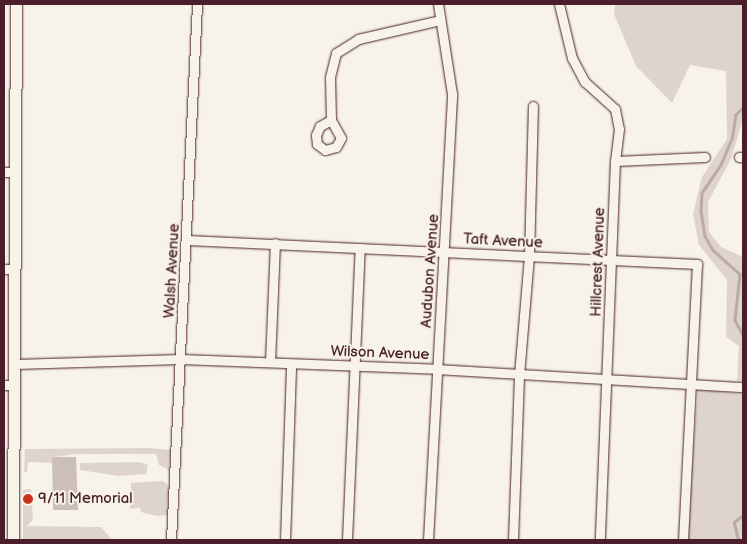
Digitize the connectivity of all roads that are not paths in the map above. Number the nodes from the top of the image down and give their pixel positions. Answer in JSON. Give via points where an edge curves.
{"nodes":[{"id":1,"x":16,"y":4,"type":"edge"},
{"id":2,"x":197,"y":4,"type":"edge"},
{"id":3,"x":438,"y":4,"type":"edge"},
{"id":4,"x":559,"y":4,"type":"edge"},
{"id":5,"x":440,"y":20,"type":"junction"},
{"id":6,"x":533,"y":106,"type":"dead end"},
{"id":7,"x":331,"y":120,"type":"dead end"},
{"id":8,"x":705,"y":157,"type":"dead end"},
{"id":9,"x":615,"y":161,"type":"junction"},
{"id":10,"x":8,"y":172,"type":"edge"},
{"id":11,"x":187,"y":240,"type":"junction"},
{"id":12,"x":275,"y":244,"type":"junction"},
{"id":13,"x":360,"y":248,"type":"junction"},
{"id":14,"x":446,"y":251,"type":"junction"},
{"id":15,"x":529,"y":257,"type":"junction"},
{"id":16,"x":613,"y":259,"type":"junction"},
{"id":17,"x":9,"y":269,"type":"edge"},
{"id":18,"x":181,"y":359,"type":"junction"},
{"id":19,"x":270,"y":362,"type":"junction"},
{"id":20,"x":15,"y":364,"type":"junction"},
{"id":21,"x":291,"y":364,"type":"junction"},
{"id":22,"x":355,"y":367,"type":"junction"},
{"id":23,"x":436,"y":368,"type":"junction"},
{"id":24,"x":519,"y":375,"type":"junction"},
{"id":25,"x":607,"y":380,"type":"junction"},
{"id":26,"x":691,"y":384,"type":"junction"},
{"id":27,"x":9,"y":385,"type":"edge"},
{"id":28,"x":743,"y":387,"type":"edge"},
{"id":29,"x":8,"y":498,"type":"edge"},
{"id":30,"x":13,"y":540,"type":"edge"},
{"id":31,"x":171,"y":540,"type":"edge"},
{"id":32,"x":284,"y":540,"type":"edge"},
{"id":33,"x":347,"y":540,"type":"edge"},
{"id":34,"x":428,"y":540,"type":"edge"},
{"id":35,"x":513,"y":540,"type":"edge"},
{"id":36,"x":600,"y":540,"type":"edge"},
{"id":37,"x":683,"y":540,"type":"edge"}],
"edges":[{"from":1,"to":10,"type":"main road"},
{"from":2,"to":11,"type":"street","name":"Walsh Avenue"},
{"from":3,"to":5,"type":"street","name":"Audubon Avenue"},
{"from":4,"to":9,"type":"street","name":"Hillcrest Avenue","via":[[572,58],[586,82],[615,109],[619,129]]},
{"from":5,"to":7,"type":"street","via":[[358,39],[336,53],[330,77]]},
{"from":5,"to":14,"type":"street","name":"Audubon Avenue","via":[[452,94]]},
{"from":6,"to":15,"type":"street"},
{"from":8,"to":9,"type":"street"},
{"from":9,"to":16,"type":"street","name":"Hillcrest Avenue"},
{"from":10,"to":17,"type":"main road"},
{"from":11,"to":12,"type":"street","name":"Taft Avenue"},
{"from":11,"to":18,"type":"street","name":"Walsh Avenue"},
{"from":12,"to":13,"type":"street","name":"Taft Avenue"},
{"from":12,"to":19,"type":"street"},
{"from":13,"to":14,"type":"street","name":"Taft Avenue"},
{"from":13,"to":22,"type":"street"},
{"from":14,"to":15,"type":"street","name":"Taft Avenue"},
{"from":14,"to":23,"type":"street","name":"Audubon Avenue"},
{"from":15,"to":16,"type":"street","name":"Taft Avenue"},
{"from":15,"to":24,"type":"street"},
{"from":16,"to":25,"type":"street","name":"Hillcrest Avenue"},
{"from":16,"to":26,"type":"street","name":"Taft Avenue","via":[[697,264]]},
{"from":17,"to":20,"type":"main road"},
{"from":18,"to":19,"type":"street","name":"Wilson Avenue"},
{"from":18,"to":20,"type":"street","name":"Wilson Avenue"},
{"from":18,"to":31,"type":"street","name":"Walsh Avenue"},
{"from":19,"to":21,"type":"street","name":"Wilson Avenue"},
{"from":20,"to":27,"type":"main road"},
{"from":21,"to":22,"type":"street","name":"Wilson Avenue"},
{"from":21,"to":32,"type":"street"},
{"from":22,"to":23,"type":"street","name":"Wilson Avenue"},
{"from":22,"to":33,"type":"street"},
{"from":23,"to":24,"type":"street","name":"Wilson Avenue"},
{"from":23,"to":34,"type":"street","name":"Audubon Avenue"},
{"from":24,"to":25,"type":"street","name":"Wilson Avenue"},
{"from":24,"to":35,"type":"street"},
{"from":25,"to":26,"type":"street","name":"Wilson Avenue"},
{"from":25,"to":36,"type":"street","name":"Hillcrest Avenue"},
{"from":26,"to":28,"type":"street","name":"Wilson Avenue"},
{"from":26,"to":37,"type":"street"},
{"from":27,"to":29,"type":"main road"},
{"from":29,"to":30,"type":"main road"}]}
